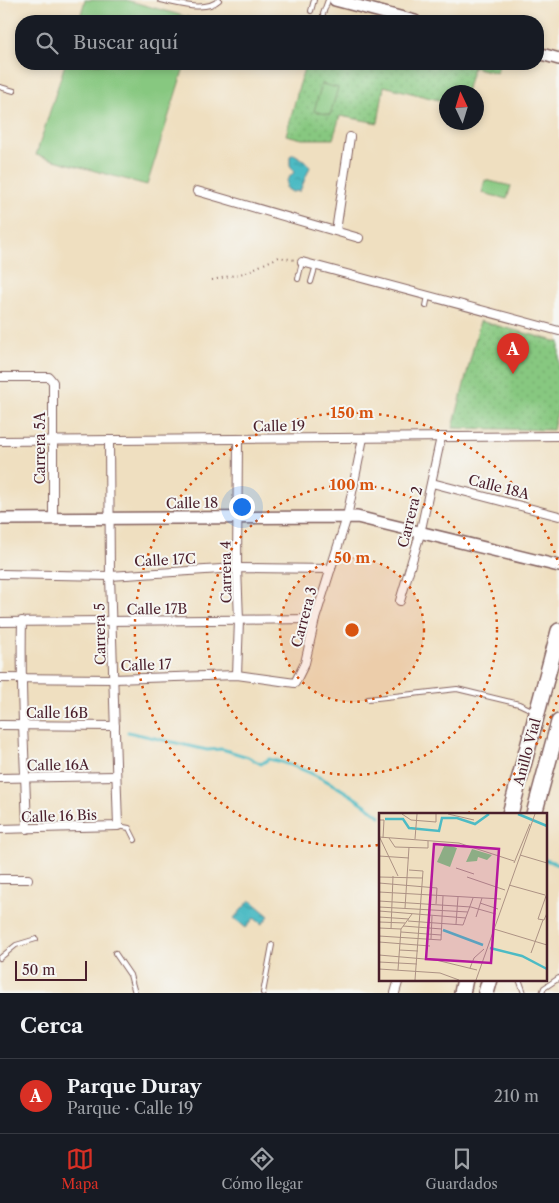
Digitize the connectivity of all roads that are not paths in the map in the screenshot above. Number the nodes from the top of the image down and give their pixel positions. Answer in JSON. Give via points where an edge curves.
{"nodes":[{"id":1,"x":160,"y":0,"type":"edge"},
{"id":2,"x":219,"y":0,"type":"edge"},
{"id":3,"x":314,"y":0,"type":"edge"},
{"id":4,"x":328,"y":0,"type":"edge"},
{"id":5,"x":335,"y":0,"type":"edge"},
{"id":6,"x":311,"y":11,"type":"dead end"},
{"id":7,"x":323,"y":14,"type":"dead end"},
{"id":8,"x":392,"y":15,"type":"edge"},
{"id":9,"x":544,"y":55,"type":"edge"},
{"id":10,"x":559,"y":59,"type":"edge"},
{"id":11,"x":0,"y":87,"type":"edge"},
{"id":12,"x":14,"y":91,"type":"dead end"},
{"id":13,"x":350,"y":137,"type":"dead end"},
{"id":14,"x":197,"y":191,"type":"dead end"},
{"id":15,"x":336,"y":231,"type":"junction"},
{"id":16,"x":359,"y":238,"type":"dead end"},
{"id":17,"x":302,"y":262,"type":"joint"},
{"id":18,"x":316,"y":266,"type":"junction"},
{"id":19,"x":298,"y":279,"type":"dead end"},
{"id":20,"x":311,"y":282,"type":"dead end"},
{"id":21,"x":428,"y":296,"type":"junction"},
{"id":22,"x":426,"y":306,"type":"dead end"},
{"id":23,"x":559,"y":331,"type":"edge"},
{"id":24,"x":0,"y":377,"type":"edge"},
{"id":25,"x":559,"y":436,"type":"edge"},
{"id":26,"x":363,"y":438,"type":"junction"},
{"id":27,"x":441,"y":438,"type":"junction"},
{"id":28,"x":238,"y":439,"type":"junction"},
{"id":29,"x":110,"y":440,"type":"junction"},
{"id":30,"x":0,"y":441,"type":"edge"},
{"id":31,"x":52,"y":441,"type":"junction"},
{"id":32,"x":432,"y":483,"type":"junction"},
{"id":33,"x":559,"y":516,"type":"edge"},
{"id":34,"x":237,"y":517,"type":"junction"},
{"id":35,"x":347,"y":517,"type":"junction"},
{"id":36,"x":0,"y":519,"type":"edge"},
{"id":37,"x":53,"y":519,"type":"junction"},
{"id":38,"x":111,"y":519,"type":"junction"},
{"id":39,"x":420,"y":534,"type":"junction"},
{"id":40,"x":559,"y":566,"type":"edge"},
{"id":41,"x":238,"y":568,"type":"junction"},
{"id":42,"x":331,"y":569,"type":"junction"},
{"id":43,"x":0,"y":574,"type":"edge"},
{"id":44,"x":110,"y":576,"type":"junction"},
{"id":45,"x":400,"y":601,"type":"dead end"},
{"id":46,"x":315,"y":619,"type":"junction"},
{"id":47,"x":239,"y":620,"type":"junction"},
{"id":48,"x":22,"y":621,"type":"junction"},
{"id":49,"x":0,"y":622,"type":"edge"},
{"id":50,"x":113,"y":622,"type":"junction"},
{"id":51,"x":559,"y":631,"type":"edge"},
{"id":52,"x":238,"y":675,"type":"junction"},
{"id":53,"x":0,"y":678,"type":"edge"},
{"id":54,"x":20,"y":678,"type":"junction"},
{"id":55,"x":113,"y":679,"type":"junction"},
{"id":56,"x":293,"y":683,"type":"joint"},
{"id":57,"x":368,"y":699,"type":"dead end"},
{"id":58,"x":538,"y":712,"type":"junction"},
{"id":59,"x":559,"y":722,"type":"edge"},
{"id":60,"x":0,"y":725,"type":"edge"},
{"id":61,"x":24,"y":726,"type":"junction"},
{"id":62,"x":115,"y":726,"type":"junction"},
{"id":63,"x":116,"y":776,"type":"junction"},
{"id":64,"x":0,"y":778,"type":"edge"},
{"id":65,"x":26,"y":778,"type":"junction"},
{"id":66,"x":510,"y":813,"type":"edge"},
{"id":67,"x":534,"y":813,"type":"edge"},
{"id":68,"x":118,"y":826,"type":"junction"},
{"id":69,"x":0,"y":829,"type":"edge"},
{"id":70,"x":27,"y":829,"type":"junction"},
{"id":71,"x":135,"y":840,"type":"dead end"},
{"id":72,"x":28,"y":879,"type":"dead end"},
{"id":73,"x":0,"y":880,"type":"edge"},
{"id":74,"x":36,"y":939,"type":"dead end"},
{"id":75,"x":272,"y":946,"type":"dead end"},
{"id":76,"x":116,"y":953,"type":"dead end"},
{"id":77,"x":0,"y":958,"type":"edge"},
{"id":78,"x":559,"y":978,"type":"edge"},
{"id":79,"x":399,"y":980,"type":"edge"},
{"id":80,"x":466,"y":980,"type":"edge"},
{"id":81,"x":490,"y":980,"type":"edge"},
{"id":82,"x":519,"y":980,"type":"edge"},
{"id":83,"x":135,"y":993,"type":"edge"},
{"id":84,"x":263,"y":993,"type":"edge"},
{"id":85,"x":395,"y":993,"type":"edge"},
{"id":86,"x":462,"y":993,"type":"edge"},
{"id":87,"x":486,"y":993,"type":"edge"},
{"id":88,"x":524,"y":993,"type":"edge"},
{"id":89,"x":542,"y":993,"type":"edge"}],
"edges":[{"from":1,"to":2,"type":"lane","via":[[198,6]]},
{"from":3,"to":6,"type":"lane"},
{"from":4,"to":7,"type":"lane"},
{"from":5,"to":8,"type":"street"},
{"from":9,"to":10,"type":"street"},
{"from":11,"to":12,"type":"lane"},
{"from":13,"to":15,"type":"street"},
{"from":14,"to":15,"type":"street"},
{"from":15,"to":16,"type":"street"},
{"from":17,"to":18,"type":"street"},
{"from":17,"to":19,"type":"lane"},
{"from":18,"to":20,"type":"lane"},
{"from":18,"to":21,"type":"street"},
{"from":21,"to":22,"type":"lane"},
{"from":21,"to":23,"type":"street"},
{"from":24,"to":31,"type":"street","name":"Carrera 5A","via":[[49,377],[53,382]]},
{"from":25,"to":27,"type":"street","name":"Calle 19"},
{"from":26,"to":27,"type":"street","name":"Calle 19"},
{"from":26,"to":28,"type":"street","name":"Calle 19"},
{"from":26,"to":35,"type":"street","name":"Carrera 3"},
{"from":27,"to":32,"type":"street","name":"Carrera 2"},
{"from":28,"to":29,"type":"street","name":"Calle 19"},
{"from":28,"to":34,"type":"street","name":"Carrera 4"},
{"from":29,"to":31,"type":"street","name":"Calle 19"},
{"from":29,"to":38,"type":"street","name":"Carrera 5"},
{"from":30,"to":31,"type":"street","name":"Calle 19"},
{"from":31,"to":37,"type":"street","name":"Carrera 5A"},
{"from":32,"to":33,"type":"street","name":"Calle 18A"},
{"from":32,"to":39,"type":"street","name":"Carrera 2"},
{"from":34,"to":35,"type":"street","name":"Calle 18"},
{"from":34,"to":38,"type":"street","name":"Calle 18"},
{"from":34,"to":41,"type":"street","name":"Carrera 4"},
{"from":35,"to":39,"type":"street","name":"Calle 18"},
{"from":35,"to":42,"type":"street","name":"Carrera 3"},
{"from":36,"to":37,"type":"street","name":"Calle 18"},
{"from":37,"to":38,"type":"street","name":"Calle 18"},
{"from":38,"to":44,"type":"street","name":"Carrera 5"},
{"from":39,"to":40,"type":"street","name":"Calle 18"},
{"from":39,"to":45,"type":"street","name":"Carrera 2"},
{"from":41,"to":42,"type":"street","name":"Calle 17C"},
{"from":41,"to":44,"type":"street","name":"Calle 17C"},
{"from":41,"to":47,"type":"street","name":"Carrera 4"},
{"from":42,"to":46,"type":"street","name":"Carrera 3"},
{"from":43,"to":44,"type":"street","name":"Calle 17C"},
{"from":44,"to":50,"type":"street","name":"Carrera 5"},
{"from":46,"to":47,"type":"street","name":"Calle 17B"},
{"from":46,"to":56,"type":"street","name":"Carrera 3","via":[[305,663]]},
{"from":47,"to":50,"type":"street","name":"Calle 17B"},
{"from":47,"to":52,"type":"street","name":"Carrera 4"},
{"from":48,"to":49,"type":"street","name":"Calle 17B"},
{"from":48,"to":50,"type":"street","name":"Calle 17B"},
{"from":48,"to":54,"type":"street"},
{"from":50,"to":55,"type":"street","name":"Carrera 5"},
{"from":51,"to":58,"type":"highway","name":"Anillo Vial"},
{"from":52,"to":55,"type":"street","name":"Calle 17"},
{"from":52,"to":56,"type":"street","name":"Calle 17"},
{"from":53,"to":54,"type":"street","name":"Calle 17"},
{"from":54,"to":55,"type":"street","name":"Calle 17"},
{"from":54,"to":61,"type":"street"},
{"from":55,"to":62,"type":"street","name":"Carrera 5"},
{"from":57,"to":58,"type":"lane","via":[[457,688]]},
{"from":58,"to":66,"type":"highway","name":"Anillo Vial"},
{"from":59,"to":67,"type":"highway","name":"Anillo Vial"},
{"from":60,"to":61,"type":"street","name":"Calle 16B"},
{"from":61,"to":62,"type":"street","name":"Calle 16B"},
{"from":61,"to":65,"type":"street"},
{"from":62,"to":63,"type":"street","name":"Carrera 5"},
{"from":63,"to":65,"type":"street","name":"Calle 16A"},
{"from":63,"to":68,"type":"street","name":"Carrera 5"},
{"from":64,"to":65,"type":"street","name":"Calle 16A"},
{"from":65,"to":70,"type":"street"},
{"from":68,"to":70,"type":"street","name":"Calle 16 Bis"},
{"from":68,"to":71,"type":"lane","via":[[129,828]]},
{"from":69,"to":70,"type":"street","name":"Calle 16 Bis"},
{"from":72,"to":73,"type":"street"},
{"from":74,"to":77,"type":"lane","via":[[16,945]]},
{"from":75,"to":84,"type":"lane"},
{"from":76,"to":83,"type":"lane","via":[[130,975]]},
{"from":78,"to":89,"type":"lane"},
{"from":79,"to":85,"type":"street"},
{"from":80,"to":86,"type":"highway"},
{"from":81,"to":87,"type":"highway"},
{"from":82,"to":88,"type":"lane"}]}
